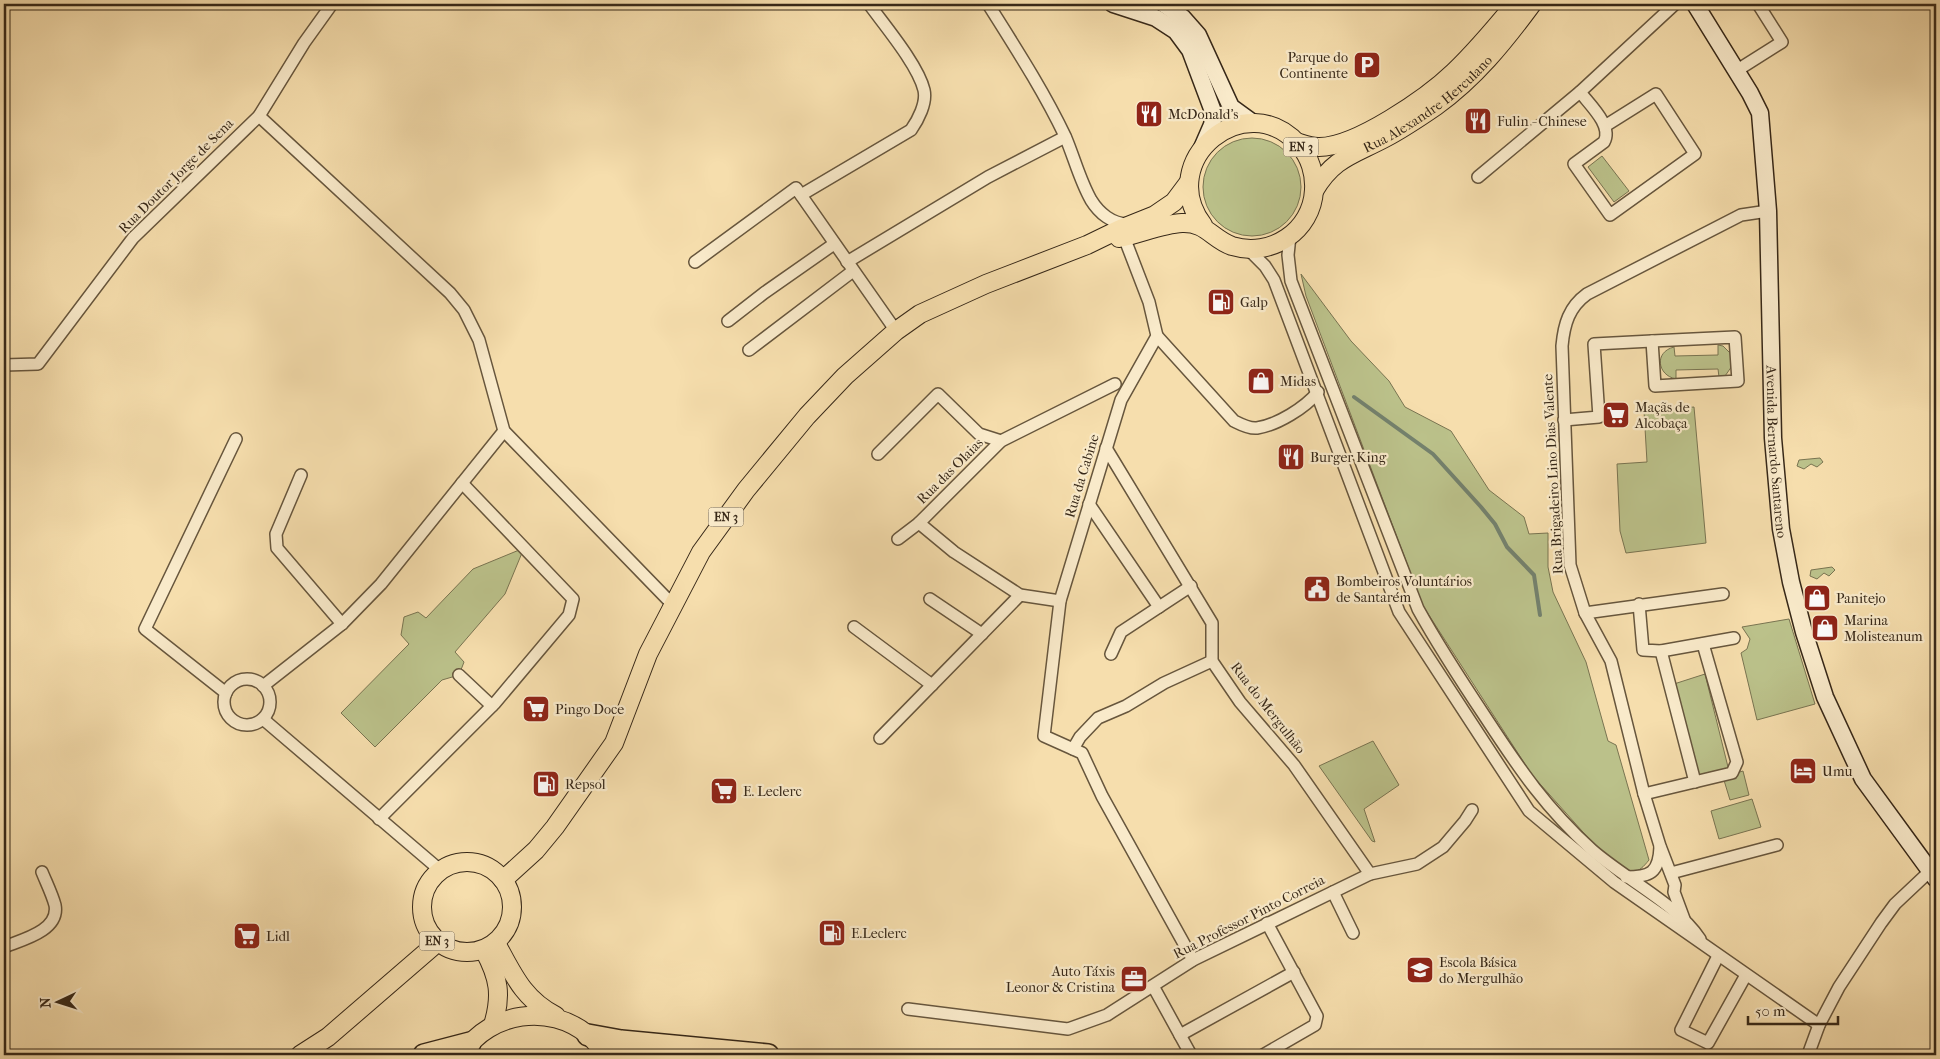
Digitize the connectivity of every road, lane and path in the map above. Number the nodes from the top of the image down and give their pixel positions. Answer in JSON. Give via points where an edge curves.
{"nodes":[{"id":1,"x":332,"y":4,"type":"edge"},
{"id":2,"x":870,"y":4,"type":"edge"},
{"id":3,"x":988,"y":4,"type":"edge"},
{"id":4,"x":1113,"y":4,"type":"edge"},
{"id":5,"x":1164,"y":4,"type":"edge"},
{"id":6,"x":1515,"y":4,"type":"edge"},
{"id":7,"x":1532,"y":4,"type":"edge"},
{"id":8,"x":1675,"y":4,"type":"edge"},
{"id":9,"x":1695,"y":4,"type":"edge"},
{"id":10,"x":1758,"y":4,"type":"edge"},
{"id":11,"x":1736,"y":71,"type":"junction"},
{"id":12,"x":1580,"y":92,"type":"junction"},
{"id":13,"x":259,"y":116,"type":"junction"},
{"id":14,"x":1253,"y":123,"type":"junction"},
{"id":15,"x":1605,"y":126,"type":"junction"},
{"id":16,"x":1065,"y":137,"type":"junction"},
{"id":17,"x":1296,"y":142,"type":"junction"},
{"id":18,"x":1202,"y":148,"type":"junction"},
{"id":19,"x":1478,"y":177,"type":"dead end"},
{"id":20,"x":1189,"y":182,"type":"junction"},
{"id":21,"x":1314,"y":192,"type":"junction"},
{"id":22,"x":801,"y":195,"type":"junction"},
{"id":23,"x":1768,"y":211,"type":"junction"},
{"id":24,"x":1203,"y":225,"type":"junction"},
{"id":25,"x":1127,"y":231,"type":"junction"},
{"id":26,"x":1290,"y":236,"type":"junction"},
{"id":27,"x":834,"y":244,"type":"junction"},
{"id":28,"x":1248,"y":249,"type":"junction"},
{"id":29,"x":695,"y":262,"type":"dead end"},
{"id":30,"x":850,"y":266,"type":"junction"},
{"id":31,"x":728,"y":321,"type":"dead end"},
{"id":32,"x":896,"y":331,"type":"junction"},
{"id":33,"x":1157,"y":336,"type":"junction"},
{"id":34,"x":1652,"y":341,"type":"junction"},
{"id":35,"x":749,"y":350,"type":"dead end"},
{"id":36,"x":4,"y":365,"type":"edge"},
{"id":37,"x":1115,"y":384,"type":"dead end"},
{"id":38,"x":1318,"y":392,"type":"junction"},
{"id":39,"x":1291,"y":415,"type":"junction"},
{"id":40,"x":1326,"y":415,"type":"junction"},
{"id":41,"x":1564,"y":420,"type":"junction"},
{"id":42,"x":504,"y":431,"type":"junction"},
{"id":43,"x":236,"y":439,"type":"dead end"},
{"id":44,"x":1001,"y":441,"type":"junction"},
{"id":45,"x":1106,"y":448,"type":"junction"},
{"id":46,"x":878,"y":454,"type":"dead end"},
{"id":47,"x":301,"y":475,"type":"dead end"},
{"id":48,"x":462,"y":484,"type":"junction"},
{"id":49,"x":1089,"y":504,"type":"junction"},
{"id":50,"x":919,"y":523,"type":"junction"},
{"id":51,"x":898,"y":539,"type":"dead end"},
{"id":52,"x":1191,"y":586,"type":"junction"},
{"id":53,"x":1723,"y":594,"type":"dead end"},
{"id":54,"x":1020,"y":595,"type":"junction"},
{"id":55,"x":930,"y":599,"type":"dead end"},
{"id":56,"x":1060,"y":601,"type":"junction"},
{"id":57,"x":1639,"y":604,"type":"junction"},
{"id":58,"x":673,"y":605,"type":"junction"},
{"id":59,"x":1159,"y":607,"type":"junction"},
{"id":60,"x":1585,"y":613,"type":"junction"},
{"id":61,"x":342,"y":624,"type":"junction"},
{"id":62,"x":854,"y":627,"type":"dead end"},
{"id":63,"x":982,"y":634,"type":"junction"},
{"id":64,"x":1734,"y":638,"type":"dead end"},
{"id":65,"x":1703,"y":644,"type":"junction"},
{"id":66,"x":1661,"y":651,"type":"junction"},
{"id":67,"x":1111,"y":654,"type":"dead end"},
{"id":68,"x":1212,"y":660,"type":"junction"},
{"id":69,"x":459,"y":675,"type":"dead end"},
{"id":70,"x":932,"y":685,"type":"junction"},
{"id":71,"x":263,"y":686,"type":"junction"},
{"id":72,"x":226,"y":693,"type":"junction"},
{"id":73,"x":492,"y":706,"type":"junction"},
{"id":74,"x":263,"y":719,"type":"junction"},
{"id":75,"x":880,"y":738,"type":"dead end"},
{"id":76,"x":1073,"y":749,"type":"junction"},
{"id":77,"x":1695,"y":782,"type":"junction"},
{"id":78,"x":1644,"y":794,"type":"junction"},
{"id":79,"x":1472,"y":810,"type":"dead end"},
{"id":80,"x":380,"y":819,"type":"junction"},
{"id":81,"x":1777,"y":845,"type":"dead end"},
{"id":82,"x":1660,"y":846,"type":"junction"},
{"id":83,"x":440,"y":870,"type":"junction"},
{"id":84,"x":42,"y":872,"type":"dead end"},
{"id":85,"x":1671,"y":873,"type":"junction"},
{"id":86,"x":1370,"y":874,"type":"junction"},
{"id":87,"x":1933,"y":876,"type":"edge"},
{"id":88,"x":1626,"y":877,"type":"junction"},
{"id":89,"x":503,"y":880,"type":"junction"},
{"id":90,"x":1333,"y":892,"type":"junction"},
{"id":91,"x":1684,"y":919,"type":"junction"},
{"id":92,"x":1267,"y":923,"type":"junction"},
{"id":93,"x":1353,"y":933,"type":"dead end"},
{"id":94,"x":438,"y":942,"type":"junction"},
{"id":95,"x":490,"y":946,"type":"junction"},
{"id":96,"x":1706,"y":946,"type":"junction"},
{"id":97,"x":4,"y":947,"type":"edge"},
{"id":98,"x":1718,"y":956,"type":"junction"},
{"id":99,"x":1193,"y":960,"type":"junction"},
{"id":100,"x":1294,"y":972,"type":"junction"},
{"id":101,"x":1746,"y":975,"type":"junction"},
{"id":102,"x":1153,"y":986,"type":"junction"},
{"id":103,"x":908,"y":1009,"type":"dead end"},
{"id":104,"x":567,"y":1022,"type":"junction"},
{"id":105,"x":493,"y":1025,"type":"junction"},
{"id":106,"x":1819,"y":1025,"type":"junction"},
{"id":107,"x":1180,"y":1034,"type":"junction"},
{"id":108,"x":588,"y":1035,"type":"junction"},
{"id":109,"x":466,"y":1049,"type":"edge"},
{"id":110,"x":300,"y":1055,"type":"edge"},
{"id":111,"x":424,"y":1055,"type":"edge"},
{"id":112,"x":606,"y":1055,"type":"edge"},
{"id":113,"x":768,"y":1055,"type":"edge"},
{"id":114,"x":1191,"y":1055,"type":"edge"},
{"id":115,"x":1262,"y":1055,"type":"edge"},
{"id":116,"x":1808,"y":1055,"type":"edge"}],
"edges":[{"from":1,"to":13,"type":"street","name":"Rua Doutor Jorge de Sena"},
{"from":2,"to":22,"type":"street","via":[[911,64],[925,91],[920,116],[911,130]]},
{"from":3,"to":16,"type":"street","via":[[1032,75]]},
{"from":4,"to":18,"type":"main road","via":[[1156,18],[1176,31],[1190,50],[1214,114]]},
{"from":5,"to":14,"type":"main road","via":[[1198,35],[1231,107]]},
{"from":6,"to":17,"type":"main road","name":"Rua Alexandre Herculano","number":"EN 3","via":[[1452,74],[1416,102],[1368,132],[1336,145],[1318,147]]},
{"from":7,"to":21,"type":"main road","name":"Rua Alexandre Herculano","number":"EN 3","via":[[1481,68],[1437,105],[1387,137],[1336,163],[1324,174]]},
{"from":8,"to":12,"type":"street"},
{"from":9,"to":11,"type":"main road","name":"Avenida Bernardo Santareno"},
{"from":10,"to":11,"type":"street","via":[[1782,42]]},
{"from":11,"to":23,"type":"main road","name":"Avenida Bernardo Santareno","via":[[1760,113]]},
{"from":12,"to":15,"type":"street"},
{"from":12,"to":19,"type":"street"},
{"from":13,"to":36,"type":"street","name":"Rua Doutor Jorge de Sena","via":[[133,238],[38,364]]},
{"from":13,"to":42,"type":"street","via":[[450,293],[464,310],[479,340]]},
{"from":14,"to":17,"type":"main road","number":"EN 3","via":[[1277,128]]},
{"from":14,"to":18,"type":"main road","number":"EN 3","via":[[1224,130]]},
{"from":15,"to":15,"type":"street","via":[[1604,142],[1574,164],[1610,215],[1695,154],[1656,94]]},
{"from":16,"to":25,"type":"street","via":[[1092,201]]},
{"from":16,"to":30,"type":"street","via":[[988,177]]},
{"from":17,"to":21,"type":"main road","number":"EN 3","via":[[1310,164]]},
{"from":18,"to":20,"type":"main road","number":"EN 3","via":[[1193,164]]},
{"from":20,"to":24,"type":"main road","number":"EN 3","via":[[1192,203]]},
{"from":20,"to":25,"type":"main road","number":"EN 3","via":[[1174,202]]},
{"from":21,"to":26,"type":"main road","number":"EN 3","via":[[1307,217]]},
{"from":22,"to":27,"type":"street"},
{"from":22,"to":29,"type":"street","via":[[796,188]]},
{"from":23,"to":41,"type":"street","name":"Rua Brigadeiro Lino Dias Valente","via":[[1741,215],[1667,251],[1578,301],[1564,328]]},
{"from":23,"to":87,"type":"main road","name":"Avenida Bernardo Santareno","via":[[1773,438],[1781,529],[1791,582],[1825,697],[1863,779]]},
{"from":24,"to":25,"type":"main road","number":"EN 3","via":[[1182,223]]},
{"from":24,"to":28,"type":"main road","number":"EN 3","via":[[1222,242]]},
{"from":25,"to":32,"type":"main road","number":"EN 3","via":[[944,302]]},
{"from":25,"to":33,"type":"street"},
{"from":26,"to":28,"type":"main road","number":"EN 3","via":[[1268,247]]},
{"from":26,"to":88,"type":"street","name":"Rua Brigadeiro Lino Dias Valente","via":[[1291,281],[1418,609],[1516,765],[1549,808]]},
{"from":27,"to":30,"type":"street"},
{"from":27,"to":31,"type":"street"},
{"from":28,"to":38,"type":"street","name":"Rua Brigadeiro Lino Dias Valente","via":[[1274,280]]},
{"from":30,"to":32,"type":"street"},
{"from":30,"to":35,"type":"street"},
{"from":32,"to":58,"type":"main road","number":"EN 3","via":[[845,376],[752,482],[701,552]]},
{"from":33,"to":39,"type":"street","via":[[1234,421],[1256,428]]},
{"from":33,"to":45,"type":"street","name":"Rua da Cabine","via":[[1125,392]]},
{"from":34,"to":34,"type":"street","via":[[1655,386],[1738,381],[1735,337]]},
{"from":34,"to":41,"type":"street","via":[[1594,344],[1599,417]]},
{"from":37,"to":44,"type":"street","name":"Rua das Olaias"},
{"from":38,"to":39,"type":"street","via":[[1308,404]]},
{"from":38,"to":40,"type":"street","name":"Rua Brigadeiro Lino Dias Valente"},
{"from":39,"to":40,"type":"street","via":[[1310,411]]},
{"from":40,"to":96,"type":"street","name":"Rua Brigadeiro Lino Dias Valente","via":[[1398,612],[1528,811],[1614,882]]},
{"from":41,"to":60,"type":"street","name":"Rua Brigadeiro Lino Dias Valente","via":[[1570,565]]},
{"from":42,"to":48,"type":"street"},
{"from":42,"to":58,"type":"street"},
{"from":43,"to":72,"type":"street","via":[[145,629]]},
{"from":44,"to":46,"type":"street","via":[[979,434],[938,394]]},
{"from":44,"to":50,"type":"street","name":"Rua das Olaias"},
{"from":45,"to":49,"type":"street","name":"Rua da Cabine"},
{"from":45,"to":52,"type":"street","name":"Rua do Mergulhão"},
{"from":47,"to":61,"type":"street","via":[[276,534],[277,548]]},
{"from":48,"to":61,"type":"street","via":[[381,584]]},
{"from":48,"to":73,"type":"street","via":[[573,600],[569,615]]},
{"from":49,"to":56,"type":"street","name":"Rua da Cabine"},
{"from":49,"to":59,"type":"street"},
{"from":50,"to":51,"type":"street","name":"Rua das Olaias"},
{"from":50,"to":54,"type":"street","via":[[954,552]]},
{"from":52,"to":59,"type":"street"},
{"from":52,"to":68,"type":"street","name":"Rua do Mergulhão","via":[[1212,623]]},
{"from":53,"to":57,"type":"street"},
{"from":54,"to":56,"type":"street"},
{"from":54,"to":63,"type":"street"},
{"from":55,"to":63,"type":"street"},
{"from":56,"to":76,"type":"street","name":"Rua da Cabine","via":[[1044,736]]},
{"from":57,"to":60,"type":"street"},
{"from":57,"to":66,"type":"street","via":[[1643,650]]},
{"from":58,"to":89,"type":"main road","number":"EN 3","via":[[648,654],[614,743],[555,827],[536,850]]},
{"from":59,"to":67,"type":"street","via":[[1122,632]]},
{"from":60,"to":78,"type":"street","name":"Rua Brigadeiro Lino Dias Valente","via":[[1611,661]]},
{"from":61,"to":71,"type":"street"},
{"from":62,"to":70,"type":"street"},
{"from":63,"to":70,"type":"street"},
{"from":64,"to":65,"type":"street"},
{"from":65,"to":66,"type":"street"},
{"from":65,"to":77,"type":"street","via":[[1737,762],[1732,773]]},
{"from":66,"to":77,"type":"street"},
{"from":68,"to":76,"type":"street","via":[[1098,718]]},
{"from":68,"to":86,"type":"street","name":"Rua do Mergulhão","via":[[1240,702],[1294,765]]},
{"from":69,"to":73,"type":"street"},
{"from":70,"to":75,"type":"street"},
{"from":71,"to":72,"type":"street","via":[[243,680],[236,682]]},
{"from":71,"to":74,"type":"street","via":[[268,692],[270,706]]},
{"from":72,"to":74,"type":"street","via":[[226,708],[234,720],[248,725]]},
{"from":73,"to":80,"type":"street"},
{"from":74,"to":80,"type":"street"},
{"from":76,"to":99,"type":"street","via":[[1082,753],[1102,796]]},
{"from":77,"to":78,"type":"street"},
{"from":78,"to":82,"type":"street","name":"Rua Brigadeiro Lino Dias Valente"},
{"from":79,"to":86,"type":"street","name":"Rua Professor Pinto Correia","via":[[1443,847],[1417,864]]},
{"from":80,"to":83,"type":"street"},
{"from":81,"to":85,"type":"street"},
{"from":82,"to":85,"type":"street","name":"Rua Brigadeiro Lino Dias Valente"},
{"from":82,"to":88,"type":"street","via":[[1658,864],[1650,874]]},
{"from":83,"to":89,"type":"main road","via":[[454,863],[470,862],[485,865]]},
{"from":83,"to":94,"type":"main road","number":"EN 3","via":[[423,896],[422,912],[425,925]]},
{"from":84,"to":97,"type":"street","via":[[55,907],[52,921],[43,930]]},
{"from":85,"to":91,"type":"street","name":"Rua Brigadeiro Lino Dias Valente"},
{"from":86,"to":90,"type":"street","name":"Rua Professor Pinto Correia"},
{"from":87,"to":106,"type":"street","via":[[1895,904],[1839,986]]},
{"from":88,"to":91,"type":"street","name":"Rua Brigadeiro Lino Dias Valente"},
{"from":89,"to":95,"type":"main road","via":[[512,901],[512,916],[507,931]]},
{"from":90,"to":92,"type":"street","name":"Rua Professor Pinto Correia"},
{"from":90,"to":93,"type":"street"},
{"from":91,"to":96,"type":"street","name":"Rua Brigadeiro Lino Dias Valente"},
{"from":92,"to":99,"type":"street","name":"Rua Professor Pinto Correia"},
{"from":92,"to":100,"type":"street"},
{"from":94,"to":95,"type":"main road","number":"EN 3","via":[[456,952],[471,953]]},
{"from":94,"to":110,"type":"main road","number":"EN 3","via":[[335,1031]]},
{"from":95,"to":104,"type":"main road","via":[[539,1007]]},
{"from":95,"to":105,"type":"main road","via":[[498,981],[498,1008]]},
{"from":96,"to":98,"type":"street","name":"Rua Brigadeiro Lino Dias Valente"},
{"from":98,"to":101,"type":"street","name":"Rua Brigadeiro Lino Dias Valente"},
{"from":98,"to":101,"type":"street","via":[[1681,1030],[1708,1043]]},
{"from":99,"to":102,"type":"street","name":"Rua Professor Pinto Correia"},
{"from":100,"to":107,"type":"street"},
{"from":100,"to":115,"type":"street","via":[[1317,1016],[1315,1024]]},
{"from":101,"to":106,"type":"street","name":"Rua Brigadeiro Lino Dias Valente"},
{"from":102,"to":103,"type":"street","name":"Rua Professor Pinto Correia","via":[[1107,1015],[1068,1029]]},
{"from":102,"to":107,"type":"street"},
{"from":104,"to":105,"type":"main road","via":[[543,1015],[517,1016]]},
{"from":104,"to":108,"type":"main road"},
{"from":105,"to":109,"type":"main road"},
{"from":106,"to":116,"type":"street"},
{"from":107,"to":114,"type":"street"},
{"from":108,"to":112,"type":"main road"},
{"from":108,"to":113,"type":"highway"},
{"from":109,"to":111,"type":"highway"}]}
